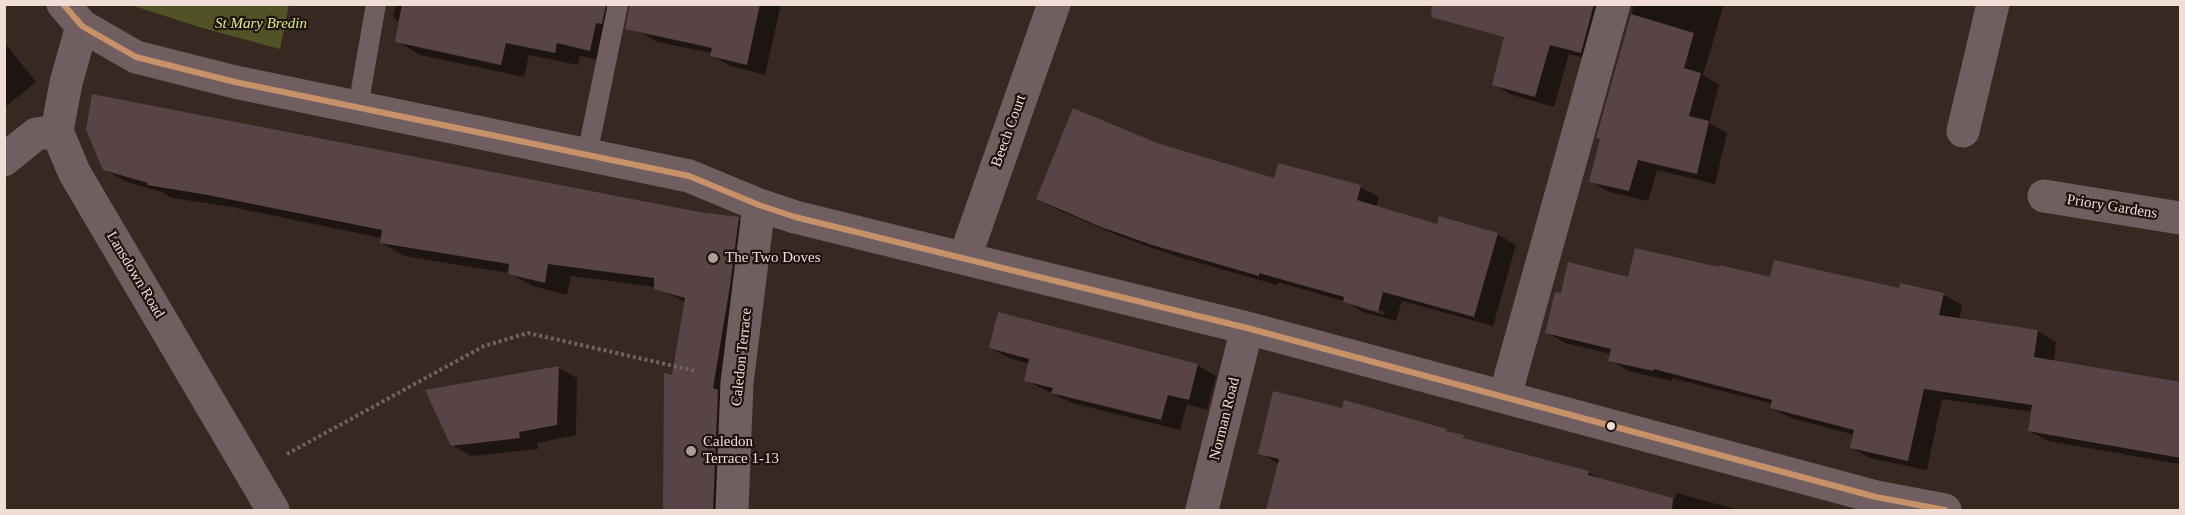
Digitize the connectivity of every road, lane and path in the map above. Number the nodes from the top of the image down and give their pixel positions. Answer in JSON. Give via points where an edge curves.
{"nodes":[{"id":1,"x":376,"y":4,"type":"edge"},
{"id":2,"x":618,"y":4,"type":"edge"},
{"id":3,"x":1054,"y":4,"type":"edge"},
{"id":4,"x":1614,"y":4,"type":"edge"},
{"id":5,"x":1994,"y":4,"type":"edge"},
{"id":6,"x":73,"y":15,"type":"edge"},
{"id":7,"x":358,"y":107,"type":"junction"},
{"id":8,"x":57,"y":131,"type":"junction"},
{"id":9,"x":1963,"y":131,"type":"dead end"},
{"id":10,"x":586,"y":155,"type":"junction"},
{"id":11,"x":4,"y":160,"type":"edge"},
{"id":12,"x":2044,"y":196,"type":"dead end"},
{"id":13,"x":759,"y":205,"type":"junction"},
{"id":14,"x":2181,"y":218,"type":"edge"},
{"id":15,"x":965,"y":257,"type":"junction"},
{"id":16,"x":1247,"y":327,"type":"junction"},
{"id":17,"x":737,"y":381,"type":"junction"},
{"id":18,"x":1505,"y":396,"type":"junction"},
{"id":19,"x":252,"y":473,"type":"junction"},
{"id":20,"x":273,"y":510,"type":"edge"},
{"id":21,"x":732,"y":510,"type":"edge"},
{"id":22,"x":1202,"y":510,"type":"edge"},
{"id":23,"x":1945,"y":510,"type":"edge"}],
"edges":[{"from":1,"to":7,"type":"lane"},
{"from":2,"to":10,"type":"lane"},
{"from":3,"to":15,"type":"street","name":"Beech Court"},
{"from":4,"to":18,"type":"street"},
{"from":5,"to":9,"type":"street"},
{"from":6,"to":7,"type":"street","via":[[136,57]]},
{"from":6,"to":8,"type":"street"},
{"from":7,"to":10,"type":"street"},
{"from":8,"to":11,"type":"street","via":[[36,134]]},
{"from":8,"to":19,"type":"street","name":"Lansdown Road","via":[[74,172]]},
{"from":10,"to":13,"type":"street","via":[[689,176]]},
{"from":12,"to":14,"type":"street","name":"Priory Gardens"},
{"from":13,"to":15,"type":"street"},
{"from":13,"to":17,"type":"street","name":"Caledon Terrace"},
{"from":15,"to":16,"type":"street"},
{"from":16,"to":18,"type":"street"},
{"from":16,"to":22,"type":"street","name":"Norman Road"},
{"from":17,"to":19,"type":"path","via":[[528,333],[484,346]]},
{"from":17,"to":21,"type":"street","name":"Caledon Terrace"},
{"from":18,"to":23,"type":"street","via":[[1876,497]]},
{"from":19,"to":20,"type":"street","name":"Lansdown Road"}]}
